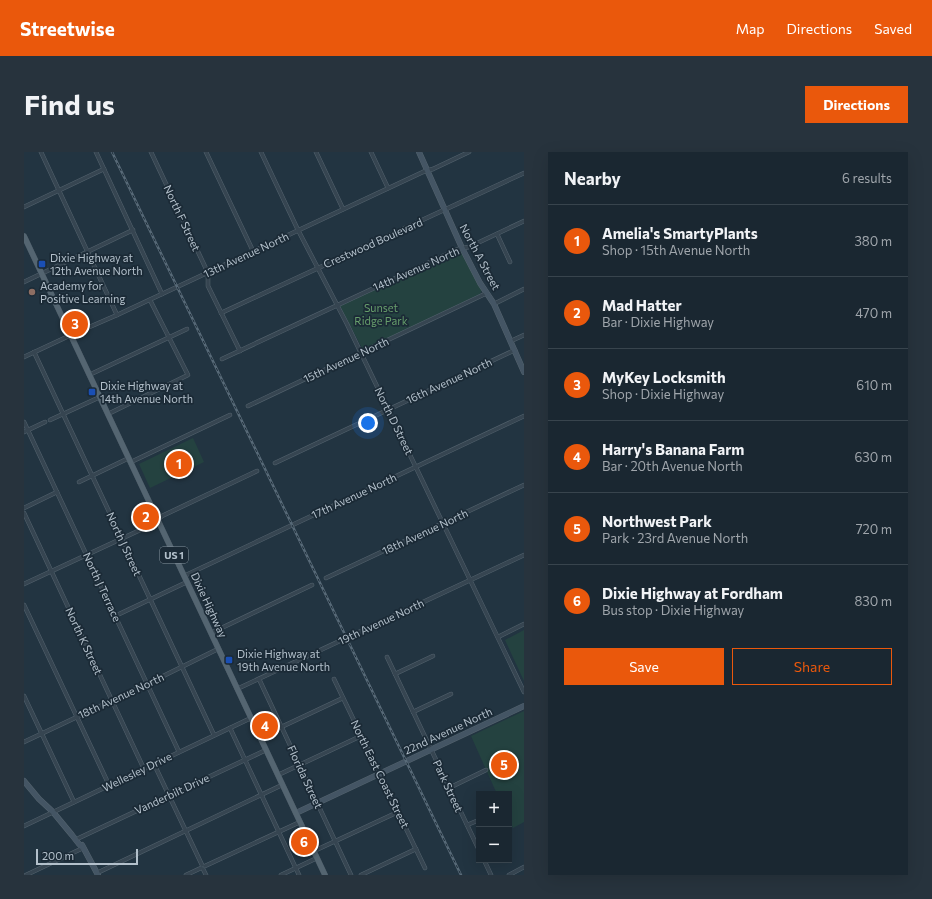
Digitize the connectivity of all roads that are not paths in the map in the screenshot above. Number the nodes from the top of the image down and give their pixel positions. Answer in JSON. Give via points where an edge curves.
{"nodes":[{"id":1,"x":41,"y":152,"type":"edge"},
{"id":2,"x":96,"y":152,"type":"edge"},
{"id":3,"x":151,"y":152,"type":"edge"},
{"id":4,"x":206,"y":152,"type":"edge"},
{"id":5,"x":261,"y":152,"type":"edge"},
{"id":6,"x":316,"y":152,"type":"edge"},
{"id":7,"x":371,"y":152,"type":"edge"},
{"id":8,"x":419,"y":152,"type":"edge"},
{"id":9,"x":469,"y":152,"type":"edge"},
{"id":10,"x":104,"y":168,"type":"junction"},
{"id":11,"x":427,"y":170,"type":"junction"},
{"id":12,"x":524,"y":174,"type":"edge"},
{"id":13,"x":388,"y":188,"type":"junction"},
{"id":14,"x":59,"y":190,"type":"junction"},
{"id":15,"x":24,"y":207,"type":"edge"},
{"id":16,"x":343,"y":209,"type":"junction"},
{"id":17,"x":445,"y":210,"type":"junction"},
{"id":18,"x":524,"y":221,"type":"edge"},
{"id":19,"x":133,"y":230,"type":"junction"},
{"id":20,"x":298,"y":230,"type":"junction"},
{"id":21,"x":497,"y":234,"type":"junction"},
{"id":22,"x":24,"y":236,"type":"edge"},
{"id":23,"x":462,"y":248,"type":"junction"},
{"id":24,"x":88,"y":252,"type":"junction"},
{"id":25,"x":253,"y":252,"type":"junction"},
{"id":26,"x":510,"y":262,"type":"dead end"},
{"id":27,"x":318,"y":268,"type":"junction"},
{"id":28,"x":42,"y":273,"type":"junction"},
{"id":29,"x":208,"y":273,"type":"junction"},
{"id":30,"x":24,"y":282,"type":"edge"},
{"id":31,"x":524,"y":290,"type":"edge"},
{"id":32,"x":487,"y":293,"type":"junction"},
{"id":33,"x":162,"y":294,"type":"junction"},
{"id":34,"x":150,"y":300,"type":"junction"},
{"id":35,"x":494,"y":304,"type":"junction"},
{"id":36,"x":337,"y":305,"type":"junction"},
{"id":37,"x":221,"y":313,"type":"junction"},
{"id":38,"x":117,"y":315,"type":"junction"},
{"id":39,"x":187,"y":329,"type":"dead end"},
{"id":40,"x":71,"y":335,"type":"junction"},
{"id":41,"x":524,"y":335,"type":"edge"},
{"id":42,"x":169,"y":338,"type":"junction"},
{"id":43,"x":510,"y":341,"type":"junction"},
{"id":44,"x":515,"y":350,"type":"junction"},
{"id":45,"x":240,"y":351,"type":"junction"},
{"id":46,"x":34,"y":352,"type":"junction"},
{"id":47,"x":361,"y":353,"type":"junction"},
{"id":48,"x":24,"y":357,"type":"edge"},
{"id":49,"x":222,"y":359,"type":"dead end"},
{"id":50,"x":524,"y":372,"type":"edge"},
{"id":51,"x":89,"y":375,"type":"junction"},
{"id":52,"x":100,"y":397,"type":"junction"},
{"id":53,"x":248,"y":406,"type":"dead end"},
{"id":54,"x":388,"y":410,"type":"junction"},
{"id":55,"x":63,"y":414,"type":"junction"},
{"id":56,"x":108,"y":414,"type":"junction"},
{"id":57,"x":230,"y":414,"type":"dead end"},
{"id":58,"x":524,"y":416,"type":"edge"},
{"id":59,"x":50,"y":420,"type":"dead end"},
{"id":60,"x":24,"y":422,"type":"edge"},
{"id":61,"x":45,"y":422,"type":"dead end"},
{"id":62,"x":26,"y":431,"type":"edge"},
{"id":63,"x":130,"y":460,"type":"junction"},
{"id":64,"x":275,"y":463,"type":"dead end"},
{"id":65,"x":416,"y":467,"type":"junction"},
{"id":66,"x":257,"y":471,"type":"dead end"},
{"id":67,"x":92,"y":476,"type":"junction"},
{"id":68,"x":79,"y":482,"type":"dead end"},
{"id":69,"x":524,"y":486,"type":"edge"},
{"id":70,"x":57,"y":492,"type":"junction"},
{"id":71,"x":24,"y":508,"type":"edge"},
{"id":72,"x":24,"y":513,"type":"edge"},
{"id":73,"x":158,"y":520,"type":"junction"},
{"id":74,"x":443,"y":524,"type":"junction"},
{"id":75,"x":122,"y":538,"type":"junction"},
{"id":76,"x":86,"y":555,"type":"junction"},
{"id":77,"x":524,"y":555,"type":"edge"},
{"id":78,"x":51,"y":571,"type":"junction"},
{"id":79,"x":184,"y":576,"type":"junction"},
{"id":80,"x":326,"y":578,"type":"dead end"},
{"id":81,"x":470,"y":580,"type":"junction"},
{"id":82,"x":187,"y":582,"type":"junction"},
{"id":83,"x":24,"y":584,"type":"edge"},
{"id":84,"x":312,"y":585,"type":"dead end"},
{"id":85,"x":150,"y":600,"type":"junction"},
{"id":86,"x":24,"y":605,"type":"edge"},
{"id":87,"x":115,"y":616,"type":"junction"},
{"id":88,"x":524,"y":624,"type":"edge"},
{"id":89,"x":211,"y":633,"type":"junction"},
{"id":90,"x":498,"y":638,"type":"junction"},
{"id":91,"x":218,"y":649,"type":"junction"},
{"id":92,"x":433,"y":656,"type":"dead end"},
{"id":93,"x":387,"y":657,"type":"dead end"},
{"id":94,"x":182,"y":666,"type":"junction"},
{"id":95,"x":395,"y":674,"type":"junction"},
{"id":96,"x":334,"y":679,"type":"dead end"},
{"id":97,"x":259,"y":680,"type":"junction"},
{"id":98,"x":147,"y":684,"type":"junction"},
{"id":99,"x":237,"y":690,"type":"junction"},
{"id":100,"x":524,"y":692,"type":"edge"},
{"id":101,"x":451,"y":694,"type":"dead end"},
{"id":102,"x":24,"y":696,"type":"edge"},
{"id":103,"x":343,"y":698,"type":"junction"},
{"id":104,"x":112,"y":701,"type":"junction"},
{"id":105,"x":524,"y":706,"type":"edge"},
{"id":106,"x":413,"y":712,"type":"junction"},
{"id":107,"x":77,"y":717,"type":"junction"},
{"id":108,"x":251,"y":718,"type":"junction"},
{"id":109,"x":281,"y":727,"type":"junction"},
{"id":110,"x":230,"y":728,"type":"junction"},
{"id":111,"x":42,"y":734,"type":"junction"},
{"id":112,"x":214,"y":735,"type":"junction"},
{"id":113,"x":362,"y":736,"type":"junction"},
{"id":114,"x":260,"y":737,"type":"junction"},
{"id":115,"x":24,"y":742,"type":"edge"},
{"id":116,"x":266,"y":750,"type":"junction"},
{"id":117,"x":431,"y":750,"type":"junction"},
{"id":118,"x":179,"y":752,"type":"junction"},
{"id":119,"x":245,"y":760,"type":"junction"},
{"id":120,"x":154,"y":764,"type":"junction"},
{"id":121,"x":299,"y":765,"type":"junction"},
{"id":122,"x":144,"y":768,"type":"junction"},
{"id":123,"x":486,"y":770,"type":"dead end"},
{"id":124,"x":380,"y":774,"type":"junction"},
{"id":125,"x":278,"y":775,"type":"junction"},
{"id":126,"x":24,"y":781,"type":"edge"},
{"id":127,"x":282,"y":785,"type":"junction"},
{"id":128,"x":109,"y":786,"type":"junction"},
{"id":129,"x":449,"y":788,"type":"junction"},
{"id":130,"x":261,"y":795,"type":"junction"},
{"id":131,"x":169,"y":796,"type":"junction"},
{"id":132,"x":74,"y":802,"type":"junction"},
{"id":133,"x":317,"y":803,"type":"junction"},
{"id":134,"x":53,"y":812,"type":"junction"},
{"id":135,"x":398,"y":812,"type":"junction"},
{"id":136,"x":296,"y":813,"type":"junction"},
{"id":137,"x":476,"y":821,"type":"edge"},
{"id":138,"x":300,"y":822,"type":"junction"},
{"id":139,"x":467,"y":825,"type":"junction"},
{"id":140,"x":24,"y":826,"type":"edge"},
{"id":141,"x":185,"y":831,"type":"junction"},
{"id":142,"x":278,"y":832,"type":"junction"},
{"id":143,"x":79,"y":838,"type":"junction"},
{"id":144,"x":335,"y":841,"type":"junction"},
{"id":145,"x":476,"y":844,"type":"edge"},
{"id":146,"x":83,"y":848,"type":"junction"},
{"id":147,"x":416,"y":849,"type":"junction"},
{"id":148,"x":314,"y":851,"type":"junction"},
{"id":149,"x":317,"y":858,"type":"junction"},
{"id":150,"x":485,"y":863,"type":"edge"},
{"id":151,"x":203,"y":867,"type":"junction"},
{"id":152,"x":524,"y":867,"type":"edge"},
{"id":153,"x":295,"y":868,"type":"junction"},
{"id":154,"x":426,"y":868,"type":"dead end"},
{"id":155,"x":97,"y":874,"type":"edge"},
{"id":156,"x":26,"y":875,"type":"edge"},
{"id":157,"x":186,"y":875,"type":"edge"},
{"id":158,"x":206,"y":875,"type":"edge"},
{"id":159,"x":281,"y":875,"type":"edge"},
{"id":160,"x":299,"y":875,"type":"edge"},
{"id":161,"x":325,"y":875,"type":"edge"},
{"id":162,"x":351,"y":875,"type":"edge"},
{"id":163,"x":361,"y":875,"type":"edge"},
{"id":164,"x":491,"y":875,"type":"edge"},
{"id":165,"x":509,"y":875,"type":"edge"}],
"edges":[{"from":1,"to":14,"type":"street"},
{"from":2,"to":10,"type":"street"},
{"from":3,"to":29,"type":"street","name":"North F Street"},
{"from":4,"to":25,"type":"street"},
{"from":5,"to":20,"type":"street","name":"North D Street"},
{"from":6,"to":16,"type":"street"},
{"from":7,"to":13,"type":"street"},
{"from":8,"to":11,"type":"street","name":"North A Street"},
{"from":9,"to":11,"type":"street","name":"13th Avenue North"},
{"from":10,"to":14,"type":"street"},
{"from":10,"to":19,"type":"street"},
{"from":11,"to":13,"type":"street","name":"13th Avenue North"},
{"from":11,"to":17,"type":"street","name":"North A Street"},
{"from":12,"to":17,"type":"street","name":"Crestwood Boulevard"},
{"from":13,"to":16,"type":"street","name":"13th Avenue North"},
{"from":14,"to":15,"type":"street"},
{"from":14,"to":24,"type":"street"},
{"from":16,"to":20,"type":"street","name":"13th Avenue North"},
{"from":17,"to":23,"type":"street","name":"North A Street"},
{"from":17,"to":27,"type":"street","name":"Crestwood Boulevard"},
{"from":18,"to":21,"type":"street","name":"14th Avenue North"},
{"from":19,"to":24,"type":"street"},
{"from":19,"to":33,"type":"street"},
{"from":20,"to":25,"type":"street","name":"13th Avenue North"},
{"from":20,"to":27,"type":"street","name":"North D Street"},
{"from":21,"to":23,"type":"street","name":"14th Avenue North"},
{"from":21,"to":26,"type":"street"},
{"from":22,"to":28,"type":"main road","name":"Dixie Highway","number":"US 1"},
{"from":23,"to":32,"type":"street","name":"North A Street"},
{"from":23,"to":36,"type":"street","name":"14th Avenue North"},
{"from":24,"to":28,"type":"street"},
{"from":24,"to":38,"type":"street"},
{"from":25,"to":29,"type":"street","name":"13th Avenue North"},
{"from":27,"to":36,"type":"street","name":"North D Street"},
{"from":27,"to":37,"type":"street","name":"Crestwood Boulevard"},
{"from":28,"to":30,"type":"street"},
{"from":28,"to":40,"type":"main road","name":"Dixie Highway","number":"US 1"},
{"from":29,"to":33,"type":"street","name":"13th Avenue North"},
{"from":29,"to":37,"type":"street","name":"North F Street","via":[[208,286]]},
{"from":31,"to":35,"type":"street"},
{"from":32,"to":35,"type":"street","name":"North A Street"},
{"from":32,"to":47,"type":"street","name":"15th Avenue North"},
{"from":33,"to":34,"type":"street","name":"13th Avenue North"},
{"from":34,"to":38,"type":"street","name":"13th Avenue North"},
{"from":34,"to":42,"type":"street"},
{"from":35,"to":43,"type":"street","name":"North A Street"},
{"from":36,"to":45,"type":"street","name":"14th Avenue North"},
{"from":36,"to":47,"type":"street","name":"North D Street"},
{"from":37,"to":45,"type":"street","name":"North F Street"},
{"from":38,"to":40,"type":"street","name":"13th Avenue North"},
{"from":39,"to":42,"type":"street"},
{"from":40,"to":46,"type":"street","name":"13th Avenue North"},
{"from":40,"to":51,"type":"main road","name":"Dixie Highway","number":"US 1"},
{"from":41,"to":43,"type":"street"},
{"from":42,"to":51,"type":"street"},
{"from":42,"to":56,"type":"street","via":[[188,375]]},
{"from":43,"to":44,"type":"street","name":"North A Street"},
{"from":44,"to":50,"type":"street","name":"North A Street"},
{"from":44,"to":54,"type":"street","name":"16th Avenue North"},
{"from":45,"to":49,"type":"street","name":"14th Avenue North"},
{"from":46,"to":48,"type":"street","name":"13th Avenue North"},
{"from":46,"to":55,"type":"street","name":"North J Street"},
{"from":47,"to":53,"type":"street","name":"15th Avenue North"},
{"from":47,"to":54,"type":"street","name":"North D Street"},
{"from":51,"to":52,"type":"main road","name":"Dixie Highway","number":"US 1"},
{"from":52,"to":55,"type":"street"},
{"from":52,"to":56,"type":"main road","name":"Dixie Highway","number":"US 1"},
{"from":54,"to":64,"type":"street","name":"16th Avenue North"},
{"from":54,"to":65,"type":"street","name":"North D Street"},
{"from":55,"to":59,"type":"street"},
{"from":55,"to":67,"type":"street","name":"North J Street"},
{"from":56,"to":63,"type":"main road","name":"Dixie Highway","number":"US 1"},
{"from":57,"to":63,"type":"street"},
{"from":58,"to":65,"type":"street","name":"17th Avenue North"},
{"from":60,"to":62,"type":"street","name":"North J Terrace"},
{"from":61,"to":62,"type":"street"},
{"from":62,"to":70,"type":"street","name":"North J Terrace"},
{"from":63,"to":67,"type":"street"},
{"from":63,"to":73,"type":"main road","name":"Dixie Highway","number":"US 1"},
{"from":65,"to":74,"type":"street","name":"North D Street"},
{"from":65,"to":79,"type":"street","name":"17th Avenue North"},
{"from":66,"to":73,"type":"street"},
{"from":67,"to":68,"type":"street"},
{"from":67,"to":75,"type":"street","name":"North J Street"},
{"from":69,"to":74,"type":"street","name":"18th Avenue North"},
{"from":70,"to":71,"type":"street"},
{"from":70,"to":76,"type":"street","name":"North J Terrace"},
{"from":72,"to":78,"type":"street","name":"North K Street"},
{"from":73,"to":75,"type":"street"},
{"from":73,"to":79,"type":"main road","name":"Dixie Highway","number":"US 1"},
{"from":74,"to":80,"type":"street","name":"18th Avenue North"},
{"from":74,"to":81,"type":"street","name":"North D Street"},
{"from":75,"to":76,"type":"street"},
{"from":75,"to":85,"type":"street","name":"North J Street"},
{"from":76,"to":78,"type":"street"},
{"from":76,"to":87,"type":"street","name":"North J Terrace"},
{"from":77,"to":81,"type":"street","name":"19th Avenue North"},
{"from":78,"to":83,"type":"street"},
{"from":78,"to":104,"type":"street","name":"North K Street"},
{"from":79,"to":82,"type":"main road","name":"Dixie Highway","number":"US 1"},
{"from":81,"to":90,"type":"street","name":"North D Street"},
{"from":81,"to":97,"type":"street","name":"19th Avenue North"},
{"from":82,"to":85,"type":"street"},
{"from":82,"to":89,"type":"main road","name":"Dixie Highway","number":"US 1"},
{"from":84,"to":89,"type":"street"},
{"from":85,"to":87,"type":"street"},
{"from":85,"to":94,"type":"street","name":"North J Street"},
{"from":86,"to":107,"type":"street"},
{"from":87,"to":98,"type":"street","name":"North J Terrace"},
{"from":88,"to":90,"type":"street"},
{"from":89,"to":91,"type":"main road","name":"Dixie Highway","number":"US 1"},
{"from":90,"to":100,"type":"street","name":"North D Street"},
{"from":91,"to":94,"type":"street","name":"18th Avenue North"},
{"from":91,"to":99,"type":"main road","name":"Dixie Highway","number":"US 1"},
{"from":92,"to":95,"type":"street"},
{"from":93,"to":95,"type":"street","name":"Park Street"},
{"from":94,"to":98,"type":"street","name":"18th Avenue North"},
{"from":94,"to":112,"type":"street","name":"North J Street"},
{"from":95,"to":106,"type":"street","name":"Park Street"},
{"from":96,"to":103,"type":"street","name":"North East Coast Street"},
{"from":97,"to":99,"type":"street","name":"19th Avenue North"},
{"from":97,"to":109,"type":"street","name":"Florida Street"},
{"from":98,"to":104,"type":"street","name":"18th Avenue North"},
{"from":98,"to":118,"type":"street","name":"North J Terrace"},
{"from":99,"to":108,"type":"main road","name":"Dixie Highway","number":"US 1"},
{"from":101,"to":106,"type":"street"},
{"from":102,"to":111,"type":"street"},
{"from":103,"to":109,"type":"street"},
{"from":103,"to":113,"type":"street","name":"North East Coast Street"},
{"from":104,"to":107,"type":"street","name":"18th Avenue North"},
{"from":104,"to":122,"type":"street","name":"North K Street"},
{"from":105,"to":117,"type":"street","name":"22nd Avenue North"},
{"from":106,"to":117,"type":"street","name":"Park Street"},
{"from":107,"to":111,"type":"street","name":"18th Avenue North"},
{"from":107,"to":128,"type":"street"},
{"from":108,"to":110,"type":"street","name":"Wellesley Drive"},
{"from":108,"to":114,"type":"main road","name":"Dixie Highway","number":"US 1"},
{"from":109,"to":114,"type":"street"},
{"from":109,"to":121,"type":"street","name":"Florida Street"},
{"from":110,"to":112,"type":"street","name":"Wellesley Drive"},
{"from":110,"to":119,"type":"street"},
{"from":111,"to":115,"type":"street","name":"18th Avenue North"},
{"from":111,"to":132,"type":"street"},
{"from":112,"to":118,"type":"street","name":"Wellesley Drive"},
{"from":113,"to":121,"type":"street"},
{"from":113,"to":124,"type":"street","name":"North East Coast Street"},
{"from":114,"to":116,"type":"main road","name":"Dixie Highway","number":"US 1"},
{"from":116,"to":119,"type":"street","name":"Vanderbilt Drive"},
{"from":116,"to":125,"type":"main road","name":"Dixie Highway","number":"US 1"},
{"from":117,"to":124,"type":"street","name":"22nd Avenue North"},
{"from":117,"to":129,"type":"street","name":"Park Street"},
{"from":118,"to":120,"type":"street","name":"Wellesley Drive"},
{"from":119,"to":130,"type":"street"},
{"from":119,"to":131,"type":"street","name":"Vanderbilt Drive"},
{"from":120,"to":122,"type":"street","name":"Wellesley Drive"},
{"from":120,"to":131,"type":"street"},
{"from":121,"to":125,"type":"street"},
{"from":121,"to":133,"type":"street","name":"Florida Street"},
{"from":122,"to":128,"type":"street","name":"Wellesley Drive"},
{"from":123,"to":129,"type":"street"},
{"from":124,"to":133,"type":"street","name":"22nd Avenue North"},
{"from":124,"to":135,"type":"street","name":"North East Coast Street"},
{"from":125,"to":127,"type":"main road","name":"Dixie Highway","number":"US 1"},
{"from":126,"to":134,"type":"street"},
{"from":127,"to":130,"type":"street"},
{"from":127,"to":136,"type":"main road","name":"Dixie Highway","number":"US 1"},
{"from":128,"to":132,"type":"street","name":"Wellesley Drive"},
{"from":129,"to":139,"type":"street","name":"Park Street"},
{"from":130,"to":141,"type":"street"},
{"from":130,"to":142,"type":"street"},
{"from":131,"to":141,"type":"street"},
{"from":131,"to":143,"type":"street","name":"Vanderbilt Drive"},
{"from":132,"to":134,"type":"street","name":"Wellesley Drive"},
{"from":133,"to":136,"type":"street","name":"22nd Avenue North"},
{"from":133,"to":144,"type":"street","name":"Florida Street"},
{"from":134,"to":140,"type":"street","name":"Wellesley Drive"},
{"from":134,"to":143,"type":"street"},
{"from":134,"to":146,"type":"street"},
{"from":135,"to":144,"type":"street"},
{"from":135,"to":147,"type":"street","name":"North East Coast Street"},
{"from":136,"to":138,"type":"main road","name":"Dixie Highway","number":"US 1"},
{"from":137,"to":139,"type":"street"},
{"from":138,"to":142,"type":"street"},
{"from":138,"to":148,"type":"main road","name":"Dixie Highway","number":"US 1"},
{"from":139,"to":145,"type":"street","name":"Park Street"},
{"from":141,"to":151,"type":"street"},
{"from":141,"to":155,"type":"street"},
{"from":142,"to":151,"type":"street"},
{"from":142,"to":153,"type":"street"},
{"from":143,"to":146,"type":"street"},
{"from":144,"to":148,"type":"street"},
{"from":144,"to":162,"type":"street","name":"Florida Street"},
{"from":146,"to":155,"type":"street"},
{"from":146,"to":156,"type":"street"},
{"from":147,"to":154,"type":"street","name":"North East Coast Street"},
{"from":147,"to":163,"type":"street"},
{"from":148,"to":149,"type":"main road","name":"Dixie Highway","number":"US 1"},
{"from":149,"to":153,"type":"street"},
{"from":149,"to":161,"type":"main road","name":"Dixie Highway","number":"US 1"},
{"from":150,"to":164,"type":"street"},
{"from":151,"to":157,"type":"street"},
{"from":151,"to":158,"type":"street"},
{"from":152,"to":165,"type":"street"},
{"from":153,"to":159,"type":"street"},
{"from":153,"to":160,"type":"street"}]}
